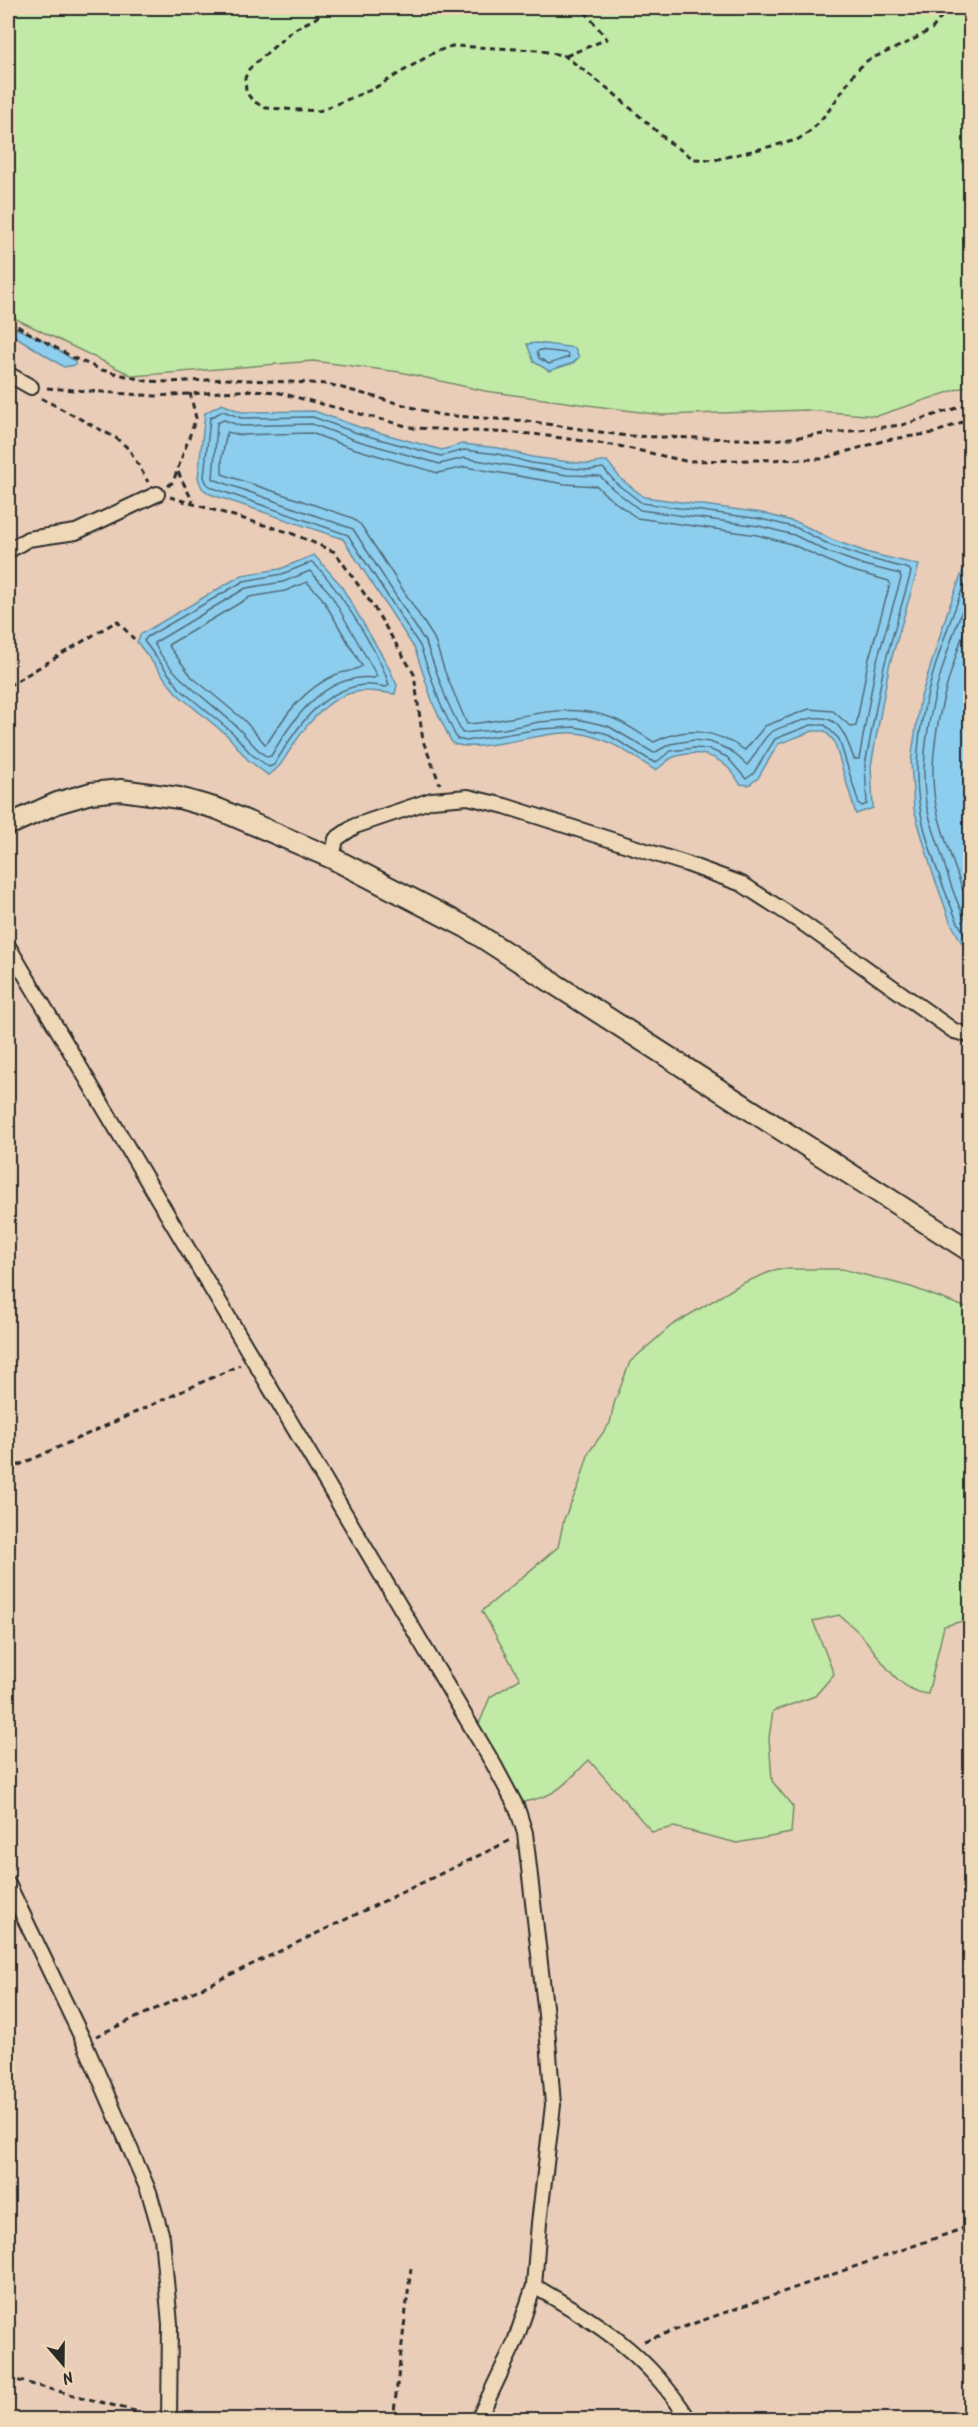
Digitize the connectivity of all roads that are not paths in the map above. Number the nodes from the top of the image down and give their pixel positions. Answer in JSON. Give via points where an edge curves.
{"nodes":[{"id":1,"x":9,"y":378,"type":"edge"},
{"id":2,"x":31,"y":387,"type":"road end"},
{"id":3,"x":157,"y":494,"type":"road end"},
{"id":4,"x":8,"y":550,"type":"edge"},
{"id":5,"x":8,"y":825,"type":"edge"},
{"id":6,"x":332,"y":858,"type":"junction"},
{"id":7,"x":8,"y":946,"type":"edge"},
{"id":8,"x":970,"y":1035,"type":"edge"},
{"id":9,"x":970,"y":1251,"type":"edge"},
{"id":10,"x":8,"y":1884,"type":"edge"},
{"id":11,"x":534,"y":2286,"type":"junction"},
{"id":12,"x":163,"y":2418,"type":"edge"},
{"id":13,"x":478,"y":2420,"type":"edge"},
{"id":14,"x":689,"y":2420,"type":"edge"}],
"edges":[{"from":1,"to":2,"type":"street"},
{"from":3,"to":4,"type":"street","via":[[76,532],[28,539]]},
{"from":5,"to":6,"type":"street","via":[[57,803],[91,793],[121,790],[218,808]]},
{"from":6,"to":8,"type":"street","via":[[336,839],[355,826],[432,800],[468,797],[505,806],[742,884],[954,1030]]},
{"from":6,"to":9,"type":"street","via":[[466,927]]},
{"from":7,"to":11,"type":"street","via":[[517,1808],[525,1833],[553,2105]]},
{"from":10,"to":12,"type":"street","via":[[84,2042],[149,2192],[162,2237],[170,2324]]},
{"from":11,"to":13,"type":"street","via":[[515,2342]]},
{"from":11,"to":14,"type":"street","via":[[593,2320],[631,2349],[672,2393]]}]}
